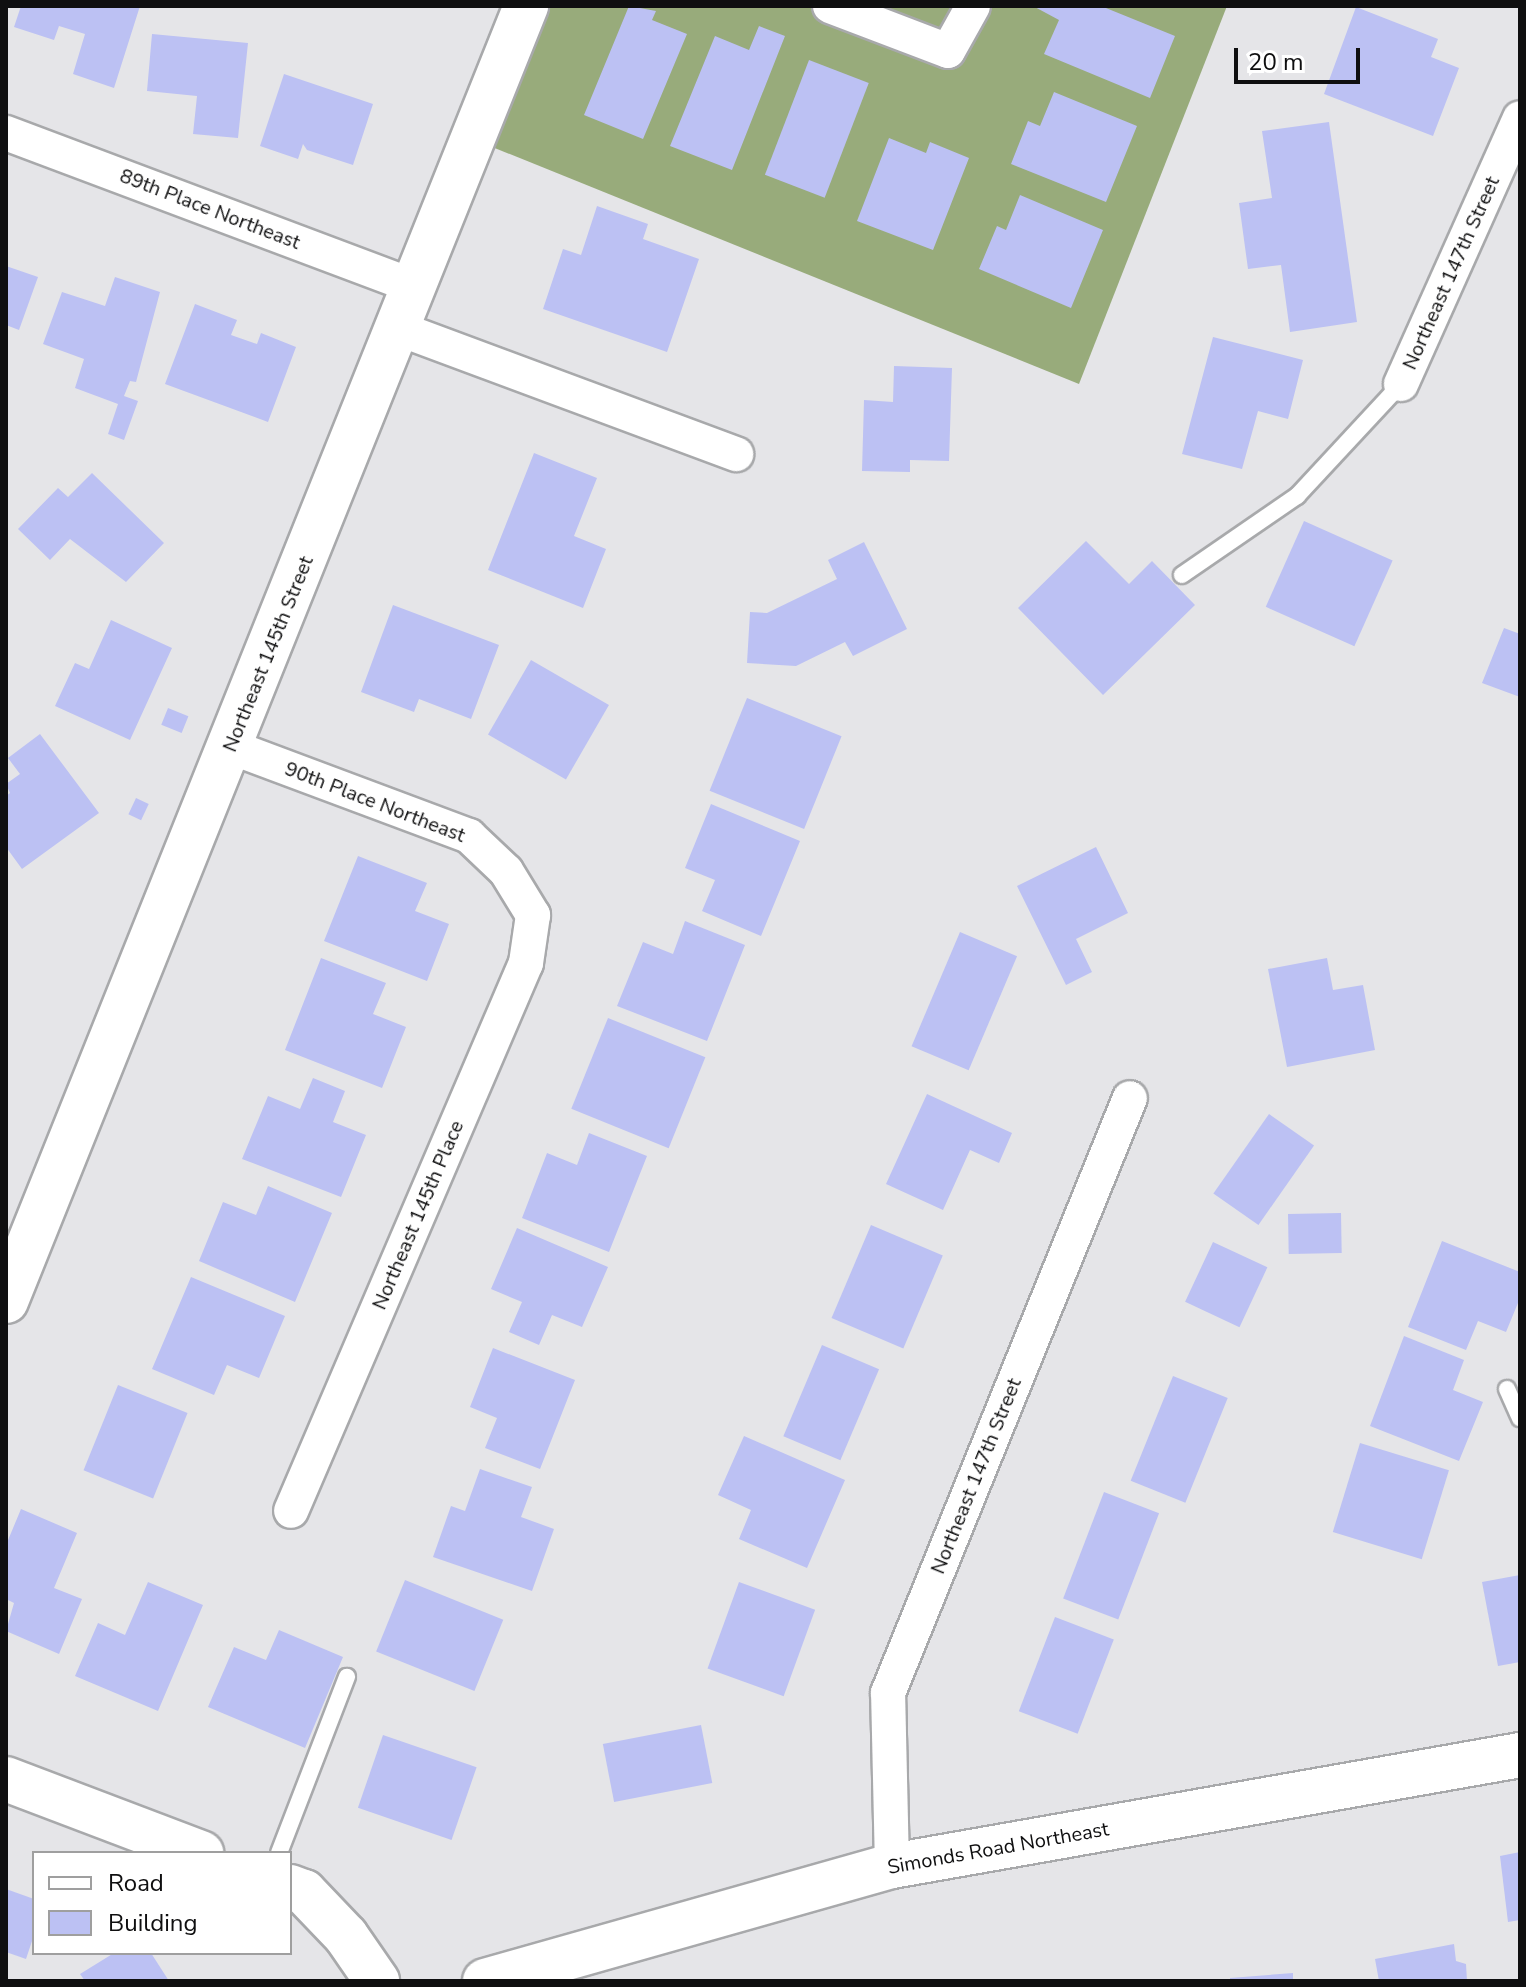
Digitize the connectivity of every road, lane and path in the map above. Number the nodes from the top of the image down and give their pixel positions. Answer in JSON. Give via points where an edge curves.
{"nodes":[{"id":1,"x":526,"y":6,"type":"edge"},
{"id":2,"x":830,"y":6,"type":"edge"},
{"id":3,"x":973,"y":6,"type":"edge"},
{"id":4,"x":1520,"y":118,"type":"edge"},
{"id":5,"x":6,"y":133,"type":"edge"},
{"id":6,"x":414,"y":286,"type":"junction"},
{"id":7,"x":397,"y":328,"type":"junction"},
{"id":8,"x":1401,"y":384,"type":"joint"},
{"id":9,"x":736,"y":454,"type":"dead end"},
{"id":10,"x":1182,"y":575,"type":"dead end"},
{"id":11,"x":231,"y":747,"type":"junction"},
{"id":12,"x":533,"y":915,"type":"joint"},
{"id":13,"x":1130,"y":1098,"type":"dead end"},
{"id":14,"x":6,"y":1301,"type":"edge"},
{"id":15,"x":1507,"y":1389,"type":"dead end"},
{"id":16,"x":1520,"y":1418,"type":"edge"},
{"id":17,"x":291,"y":1511,"type":"dead end"},
{"id":18,"x":347,"y":1677,"type":"dead end"},
{"id":19,"x":1520,"y":1755,"type":"edge"},
{"id":20,"x":6,"y":1779,"type":"edge"},
{"id":21,"x":196,"y":1851,"type":"edge"},
{"id":22,"x":280,"y":1851,"type":"edge"},
{"id":23,"x":892,"y":1866,"type":"junction"},
{"id":24,"x":292,"y":1888,"type":"edge"},
{"id":25,"x":377,"y":1981,"type":"edge"},
{"id":26,"x":485,"y":1981,"type":"edge"}],
"edges":[{"from":1,"to":6,"type":"street","name":"Northeast 145th Street"},
{"from":2,"to":3,"type":"street","via":[[948,51]]},
{"from":4,"to":8,"type":"street","name":"Northeast 147th Street"},
{"from":5,"to":6,"type":"street","name":"89th Place Northeast"},
{"from":6,"to":7,"type":"street","name":"Northeast 145th Street"},
{"from":7,"to":9,"type":"street"},
{"from":7,"to":11,"type":"street","name":"Northeast 145th Street"},
{"from":8,"to":10,"type":"lane","via":[[1297,496]]},
{"from":11,"to":12,"type":"street","name":"90th Place Northeast","via":[[469,836],[506,871]]},
{"from":11,"to":14,"type":"street","name":"Northeast 145th Street"},
{"from":12,"to":17,"type":"street","name":"Northeast 145th Place","via":[[526,963]]},
{"from":13,"to":23,"type":"street","name":"Northeast 147th Street","via":[[888,1693]]},
{"from":15,"to":16,"type":"lane"},
{"from":18,"to":22,"type":"lane"},
{"from":19,"to":23,"type":"street","name":"Simonds Road Northeast"},
{"from":20,"to":21,"type":"street"},
{"from":23,"to":26,"type":"street","name":"Simonds Road Northeast"},
{"from":24,"to":25,"type":"street","via":[[304,1892],[346,1936]]}]}
